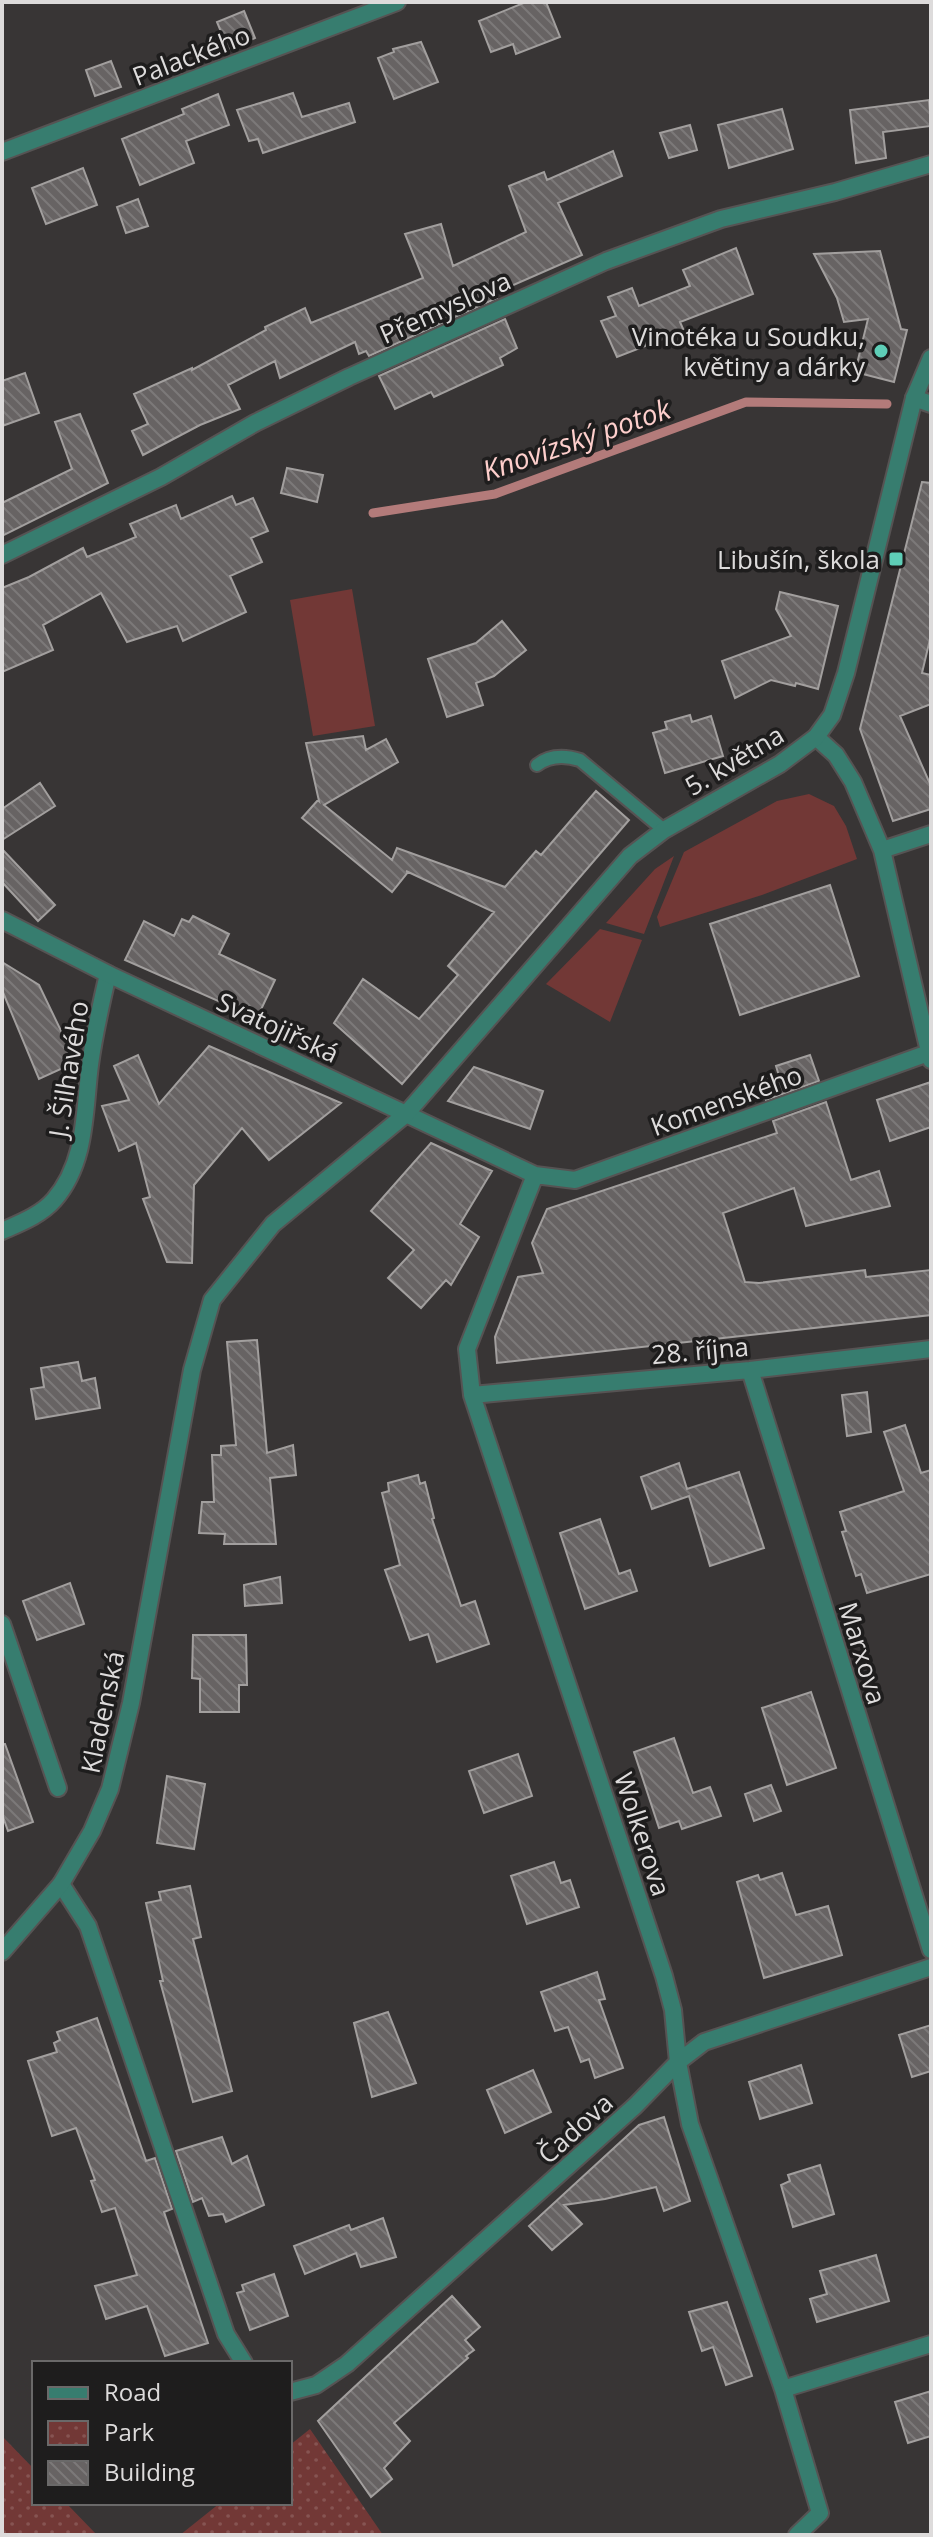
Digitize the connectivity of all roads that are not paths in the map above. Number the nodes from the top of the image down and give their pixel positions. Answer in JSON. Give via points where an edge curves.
{"nodes":[{"id":1,"x":397,"y":2,"type":"edge"},
{"id":2,"x":2,"y":152,"type":"edge"},
{"id":3,"x":931,"y":164,"type":"edge"},
{"id":4,"x":931,"y":358,"type":"edge"},
{"id":5,"x":914,"y":398,"type":"junction"},
{"id":6,"x":931,"y":404,"type":"edge"},
{"id":7,"x":2,"y":555,"type":"edge"},
{"id":8,"x":816,"y":737,"type":"junction"},
{"id":9,"x":537,"y":765,"type":"dead end"},
{"id":10,"x":664,"y":830,"type":"junction"},
{"id":11,"x":931,"y":834,"type":"edge"},
{"id":12,"x":882,"y":850,"type":"junction"},
{"id":13,"x":2,"y":920,"type":"edge"},
{"id":14,"x":108,"y":974,"type":"junction"},
{"id":15,"x":930,"y":1055,"type":"edge"},
{"id":16,"x":406,"y":1114,"type":"junction"},
{"id":17,"x":535,"y":1175,"type":"junction"},
{"id":18,"x":2,"y":1231,"type":"edge"},
{"id":19,"x":931,"y":1349,"type":"edge"},
{"id":20,"x":750,"y":1370,"type":"junction"},
{"id":21,"x":472,"y":1395,"type":"junction"},
{"id":22,"x":2,"y":1624,"type":"edge"},
{"id":23,"x":58,"y":1788,"type":"dead end"},
{"id":24,"x":61,"y":1884,"type":"junction"},
{"id":25,"x":931,"y":1950,"type":"edge"},
{"id":26,"x":2,"y":1952,"type":"edge"},
{"id":27,"x":931,"y":1967,"type":"edge"},
{"id":28,"x":678,"y":2062,"type":"junction"},
{"id":29,"x":931,"y":2344,"type":"edge"},
{"id":30,"x":243,"y":2361,"type":"edge"},
{"id":31,"x":783,"y":2389,"type":"junction"},
{"id":32,"x":292,"y":2391,"type":"edge"},
{"id":33,"x":797,"y":2535,"type":"edge"}],
"edges":[{"from":1,"to":2,"type":"street","name":"Palackého"},
{"from":3,"to":7,"type":"street","name":"Přemyslova","via":[[721,219],[606,261],[349,377]]},
{"from":4,"to":5,"type":"street","name":"5. května"},
{"from":5,"to":6,"type":"street"},
{"from":5,"to":8,"type":"street","name":"5. května","via":[[846,673],[832,715]]},
{"from":8,"to":10,"type":"street","name":"5. května","via":[[780,764]]},
{"from":8,"to":12,"type":"street","via":[[836,755],[853,782]]},
{"from":9,"to":10,"type":"lane","via":[[566,756],[580,760]]},
{"from":10,"to":16,"type":"street","name":"5. května","via":[[630,856]]},
{"from":11,"to":12,"type":"street"},
{"from":12,"to":15,"type":"street"},
{"from":13,"to":14,"type":"street","name":"Svatojiřská"},
{"from":14,"to":16,"type":"street","name":"Svatojiřská"},
{"from":14,"to":18,"type":"street","name":"J. Šilhavého","via":[[95,1030],[80,1153],[53,1202]]},
{"from":15,"to":17,"type":"street","name":"Komenského","via":[[575,1180]]},
{"from":16,"to":17,"type":"street","name":"Svatojiřská"},
{"from":16,"to":24,"type":"street","name":"Kladenská","via":[[273,1224],[212,1300],[192,1370],[131,1703],[110,1789]]},
{"from":17,"to":21,"type":"street","name":"Wolkerova","via":[[467,1349]]},
{"from":19,"to":20,"type":"street","name":"28. října"},
{"from":20,"to":21,"type":"street","name":"28. října"},
{"from":20,"to":25,"type":"street","name":"Marxova"},
{"from":21,"to":28,"type":"street","name":"Wolkerova","via":[[664,1976]]},
{"from":22,"to":23,"type":"street"},
{"from":24,"to":26,"type":"street","name":"Kladenská"},
{"from":24,"to":30,"type":"street","via":[[88,1926],[226,2334]]},
{"from":27,"to":28,"type":"street","name":"Čadova","via":[[704,2042]]},
{"from":28,"to":31,"type":"street","name":"Wolkerova","via":[[690,2124]]},
{"from":28,"to":32,"type":"street","name":"Čadova","via":[[347,2364],[316,2385]]},
{"from":29,"to":31,"type":"street"},
{"from":31,"to":33,"type":"street","name":"Wolkerova","via":[[820,2513]]}]}
